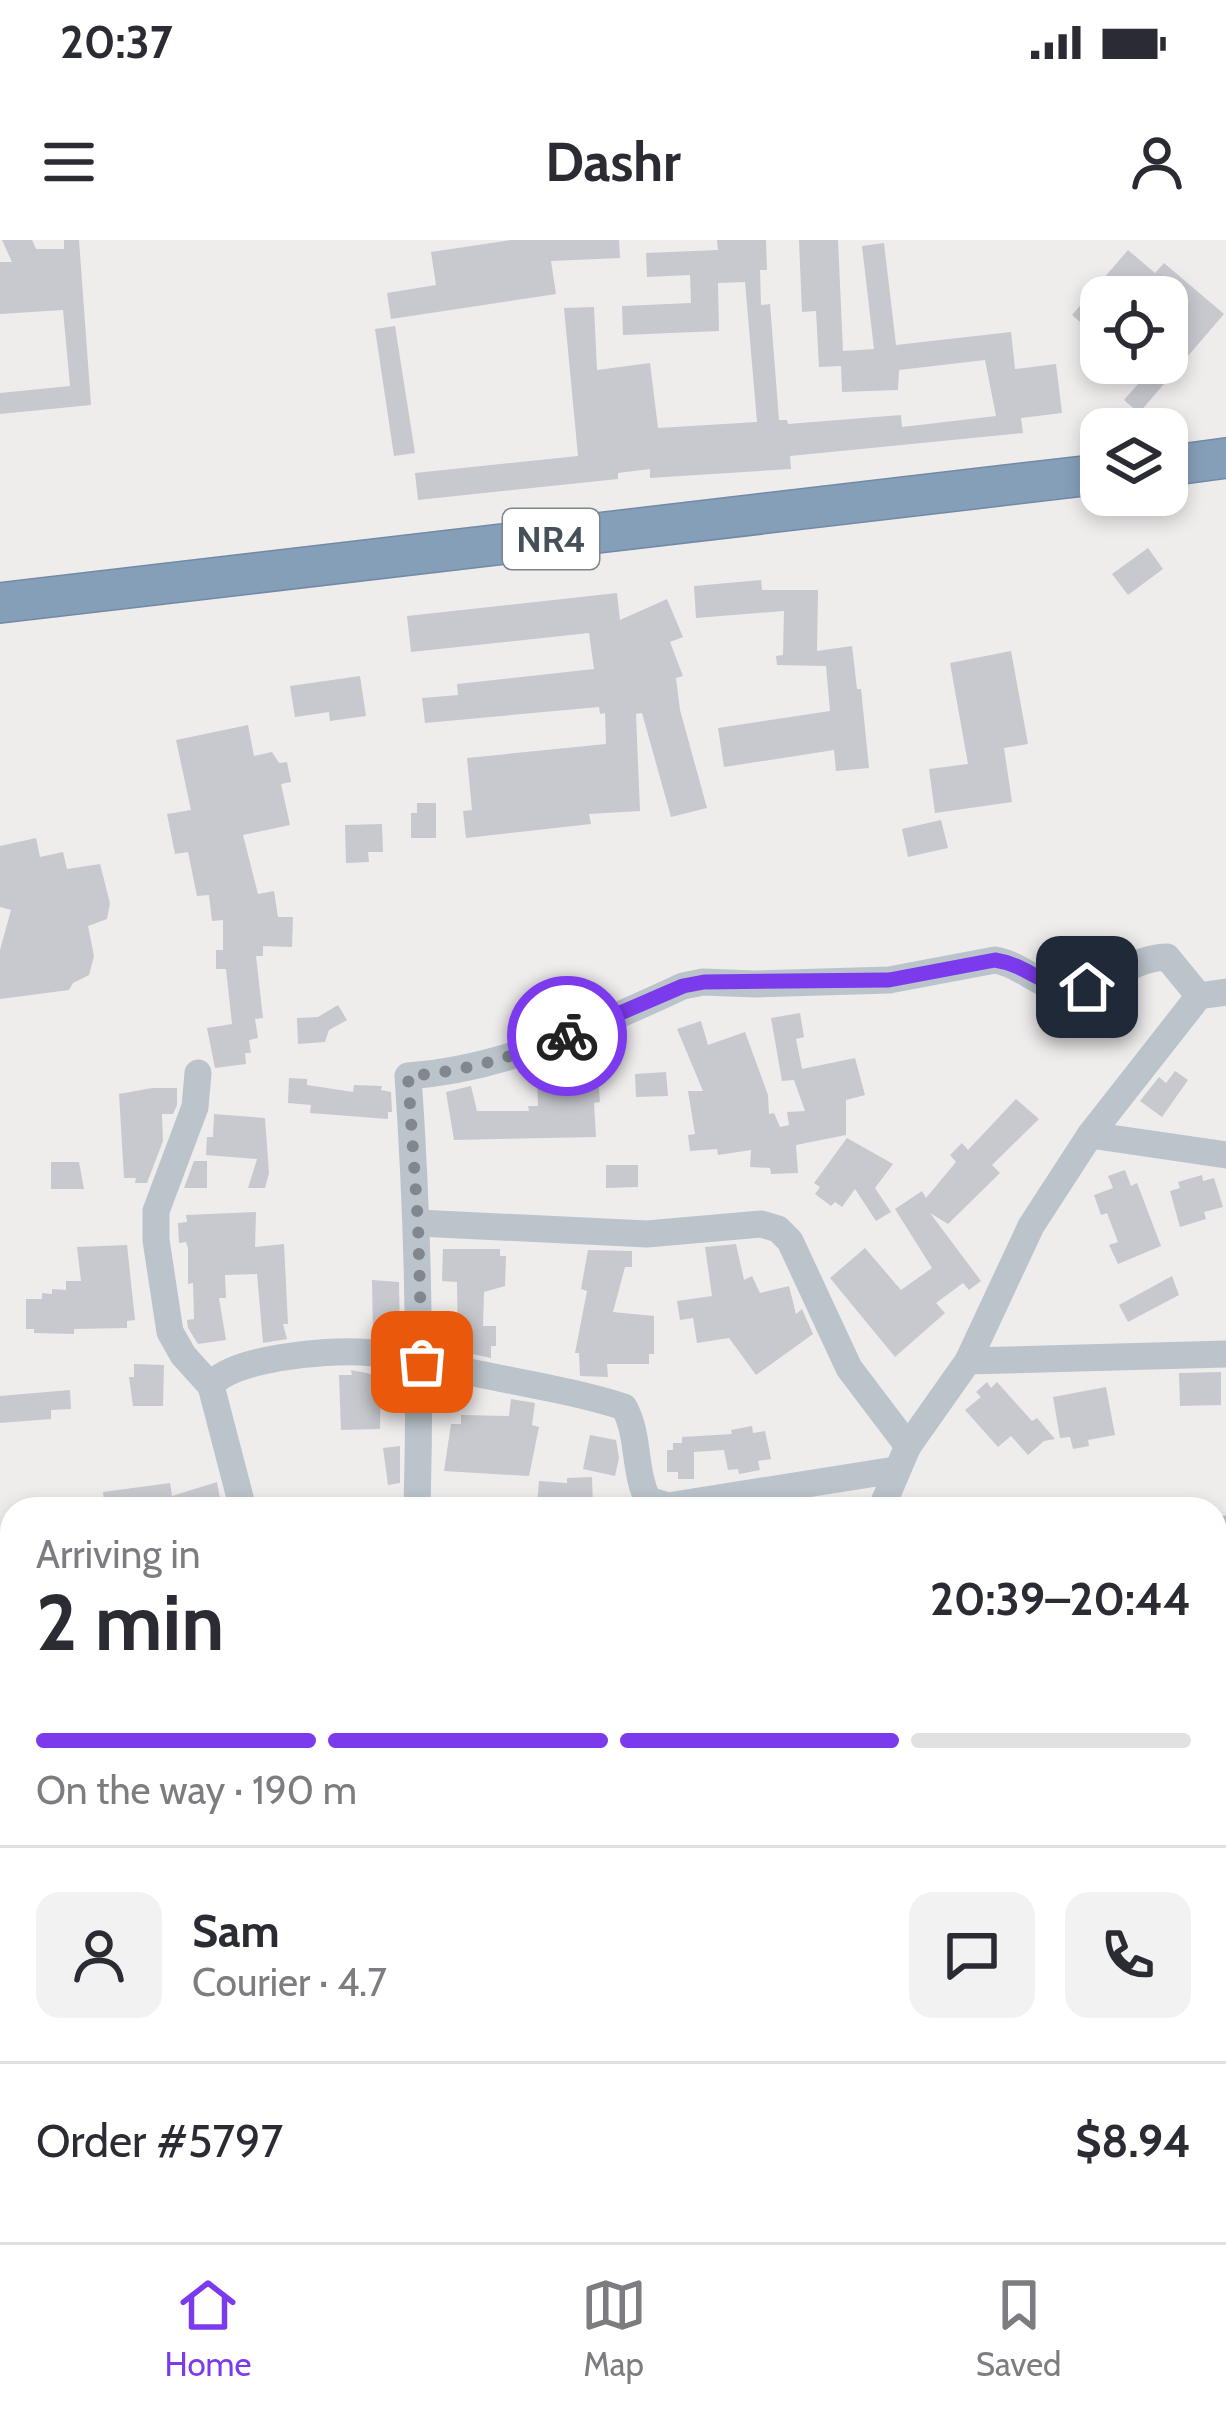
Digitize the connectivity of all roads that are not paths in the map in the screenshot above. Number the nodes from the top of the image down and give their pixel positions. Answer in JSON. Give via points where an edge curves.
{"nodes":[{"id":1,"x":1226,"y":458,"type":"edge"},
{"id":2,"x":1188,"y":463,"type":"edge"},
{"id":3,"x":1080,"y":476,"type":"edge"},
{"id":4,"x":0,"y":603,"type":"edge"},
{"id":5,"x":1213,"y":994,"type":"edge"},
{"id":6,"x":198,"y":1073,"type":"dead end"},
{"id":7,"x":1090,"y":1136,"type":"junction"},
{"id":8,"x":1226,"y":1155,"type":"edge"},
{"id":9,"x":418,"y":1223,"type":"junction"},
{"id":10,"x":1226,"y":1354,"type":"edge"},
{"id":11,"x":968,"y":1360,"type":"junction"},
{"id":12,"x":422,"y":1362,"type":"junction"},
{"id":13,"x":212,"y":1386,"type":"junction"},
{"id":14,"x":901,"y":1458,"type":"junction"},
{"id":15,"x":240,"y":1497,"type":"edge"},
{"id":16,"x":416,"y":1497,"type":"edge"},
{"id":17,"x":646,"y":1497,"type":"edge"},
{"id":18,"x":712,"y":1497,"type":"edge"},
{"id":19,"x":886,"y":1497,"type":"edge"}],
"edges":[{"from":1,"to":2,"type":"highway"},
{"from":3,"to":4,"type":"highway","number":"NR4"},
{"from":5,"to":7,"type":"street"},
{"from":5,"to":9,"type":"street","via":[[1167,957],[1062,989],[995,960],[889,980],[683,986],[525,1053],[408,1076]]},
{"from":6,"to":13,"type":"street","via":[[195,1107],[156,1210],[156,1240],[170,1332]]},
{"from":7,"to":8,"type":"street"},
{"from":7,"to":11,"type":"street","via":[[1031,1226]]},
{"from":9,"to":12,"type":"street"},
{"from":9,"to":14,"type":"street","via":[[630,1234],[745,1224],[778,1229]]},
{"from":10,"to":11,"type":"street"},
{"from":11,"to":14,"type":"street"},
{"from":12,"to":13,"type":"street","via":[[319,1353],[230,1368]]},
{"from":12,"to":16,"type":"street"},
{"from":12,"to":17,"type":"street","via":[[624,1407]]},
{"from":13,"to":15,"type":"street"},
{"from":14,"to":18,"type":"street"},
{"from":14,"to":19,"type":"street"}]}
